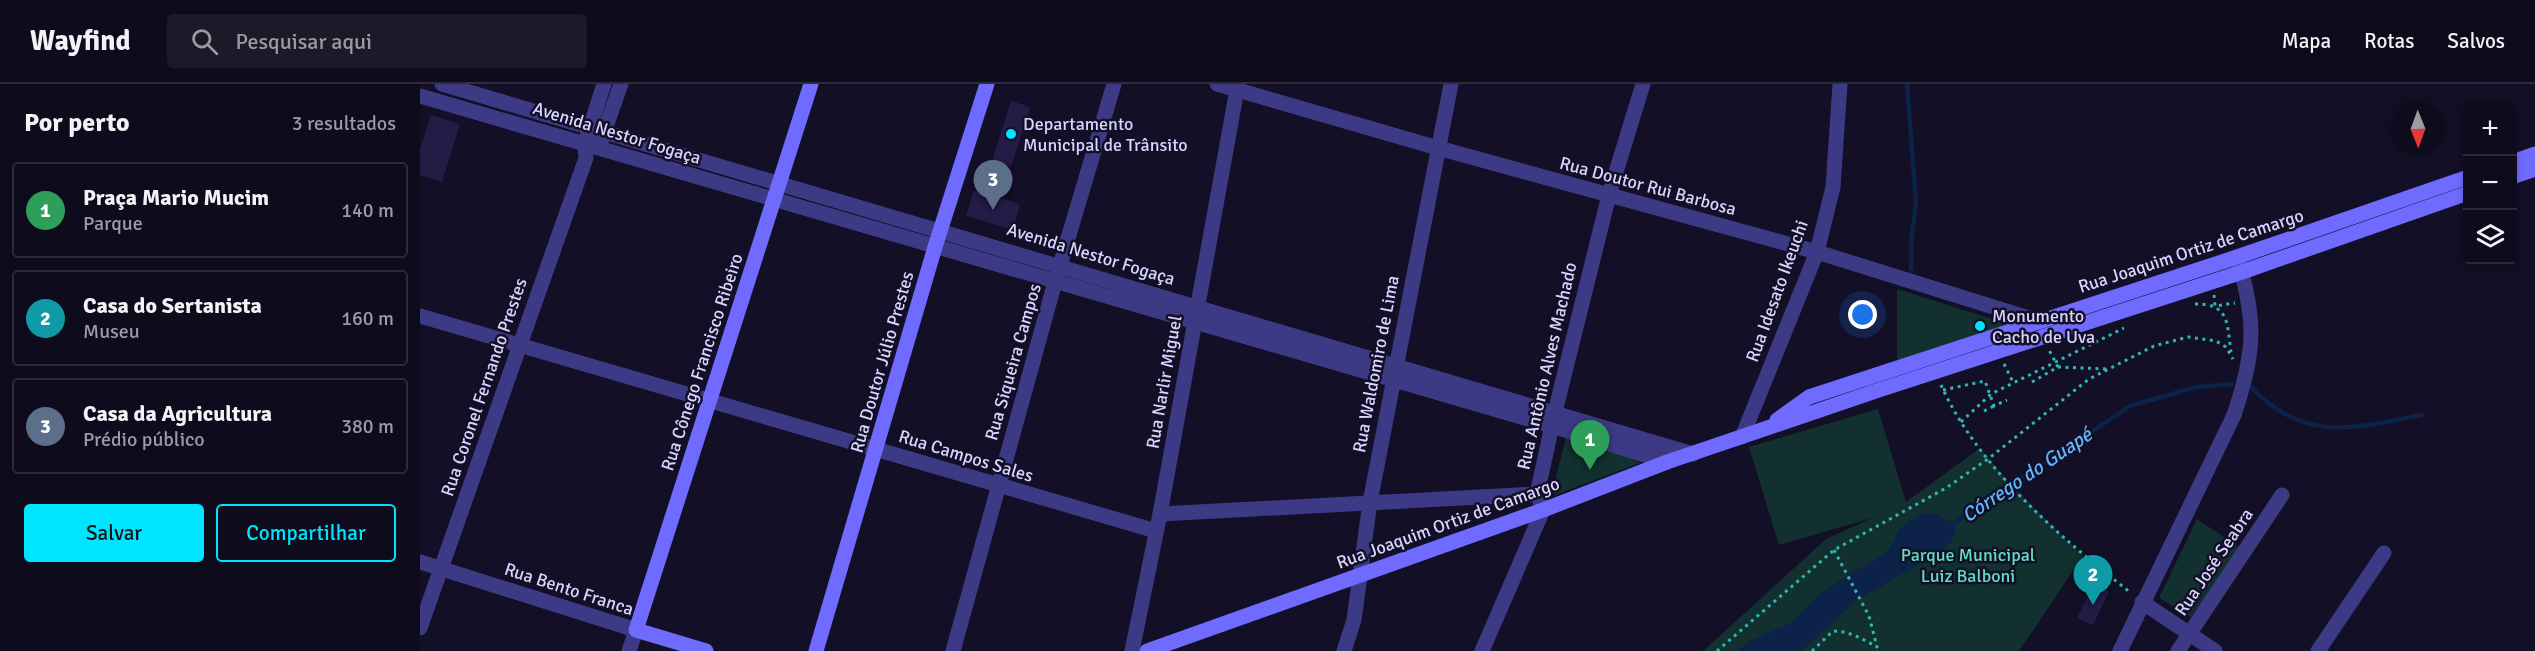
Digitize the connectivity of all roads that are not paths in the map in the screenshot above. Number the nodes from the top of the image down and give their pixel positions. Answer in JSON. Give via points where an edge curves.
{"nodes":[{"id":1,"x":443,"y":84,"type":"edge"},
{"id":2,"x":604,"y":84,"type":"edge"},
{"id":3,"x":621,"y":84,"type":"edge"},
{"id":4,"x":811,"y":84,"type":"edge"},
{"id":5,"x":987,"y":84,"type":"edge"},
{"id":6,"x":1114,"y":84,"type":"edge"},
{"id":7,"x":1217,"y":84,"type":"edge"},
{"id":8,"x":1450,"y":84,"type":"edge"},
{"id":9,"x":1643,"y":84,"type":"edge"},
{"id":10,"x":1840,"y":84,"type":"edge"},
{"id":11,"x":1237,"y":87,"type":"edge"},
{"id":12,"x":420,"y":96,"type":"edge"},
{"id":13,"x":439,"y":101,"type":"junction"},
{"id":14,"x":597,"y":129,"type":"junction"},
{"id":15,"x":1438,"y":148,"type":"junction"},
{"id":16,"x":590,"y":149,"type":"junction"},
{"id":17,"x":681,"y":154,"type":"junction"},
{"id":18,"x":2535,"y":154,"type":"edge"},
{"id":19,"x":2517,"y":160,"type":"edge"},
{"id":20,"x":2535,"y":169,"type":"edge"},
{"id":21,"x":675,"y":171,"type":"junction"},
{"id":22,"x":2517,"y":175,"type":"edge"},
{"id":23,"x":2463,"y":179,"type":"edge"},
{"id":24,"x":781,"y":182,"type":"junction"},
{"id":25,"x":1609,"y":195,"type":"junction"},
{"id":26,"x":2463,"y":195,"type":"edge"},
{"id":27,"x":774,"y":201,"type":"junction"},
{"id":28,"x":941,"y":230,"type":"junction"},
{"id":29,"x":935,"y":247,"type":"junction"},
{"id":30,"x":1816,"y":252,"type":"junction"},
{"id":31,"x":2237,"y":256,"type":"junction"},
{"id":32,"x":1060,"y":265,"type":"junction"},
{"id":33,"x":2242,"y":272,"type":"junction"},
{"id":34,"x":1055,"y":282,"type":"junction"},
{"id":35,"x":1197,"y":306,"type":"junction"},
{"id":36,"x":420,"y":316,"type":"edge"},
{"id":37,"x":2039,"y":321,"type":"junction"},
{"id":38,"x":1194,"y":323,"type":"junction"},
{"id":39,"x":1253,"y":324,"type":"junction"},
{"id":40,"x":2067,"y":330,"type":"junction"},
{"id":41,"x":1248,"y":339,"type":"junction"},
{"id":42,"x":1306,"y":339,"type":"junction"},
{"id":43,"x":520,"y":344,"type":"junction"},
{"id":44,"x":1301,"y":354,"type":"junction"},
{"id":45,"x":1394,"y":373,"type":"junction"},
{"id":46,"x":710,"y":401,"type":"junction"},
{"id":47,"x":1553,"y":419,"type":"junction"},
{"id":48,"x":1762,"y":430,"type":"junction"},
{"id":49,"x":1742,"y":437,"type":"junction"},
{"id":50,"x":877,"y":449,"type":"junction"},
{"id":51,"x":1693,"y":454,"type":"junction"},
{"id":52,"x":1667,"y":462,"type":"junction"},
{"id":53,"x":998,"y":486,"type":"junction"},
{"id":54,"x":1538,"y":494,"type":"junction"},
{"id":55,"x":2282,"y":495,"type":"dead end"},
{"id":56,"x":1370,"y":502,"type":"junction"},
{"id":57,"x":1543,"y":510,"type":"junction"},
{"id":58,"x":1160,"y":514,"type":"junction"},
{"id":59,"x":1155,"y":531,"type":"junction"},
{"id":60,"x":2384,"y":553,"type":"dead end"},
{"id":61,"x":420,"y":562,"type":"edge"},
{"id":62,"x":441,"y":568,"type":"junction"},
{"id":63,"x":1362,"y":574,"type":"junction"},
{"id":64,"x":2142,"y":602,"type":"junction"},
{"id":65,"x":420,"y":628,"type":"edge"},
{"id":66,"x":636,"y":630,"type":"junction"},
{"id":67,"x":2190,"y":634,"type":"junction"},
{"id":68,"x":629,"y":651,"type":"edge"},
{"id":69,"x":706,"y":651,"type":"edge"},
{"id":70,"x":816,"y":651,"type":"edge"},
{"id":71,"x":953,"y":651,"type":"edge"},
{"id":72,"x":1132,"y":651,"type":"edge"},
{"id":73,"x":1147,"y":651,"type":"edge"},
{"id":74,"x":1344,"y":651,"type":"edge"},
{"id":75,"x":1482,"y":651,"type":"edge"},
{"id":76,"x":2120,"y":651,"type":"edge"},
{"id":77,"x":2178,"y":651,"type":"edge"},
{"id":78,"x":2216,"y":651,"type":"edge"},
{"id":79,"x":2318,"y":651,"type":"edge"}],
"edges":[{"from":1,"to":13,"type":"street"},
{"from":1,"to":14,"type":"street","name":"Avenida Nestor Fogaça"},
{"from":2,"to":14,"type":"street","name":"Rua Coronel Fernando Prestes"},
{"from":3,"to":14,"type":"street","name":"Rua Coronel Fernando Prestes"},
{"from":4,"to":24,"type":"main road","name":"Rua Cônego Francisco Ribeiro"},
{"from":5,"to":28,"type":"main road","name":"Rua Doutor Júlio Prestes"},
{"from":6,"to":32,"type":"street","name":"Rua Siqueira Campos"},
{"from":7,"to":11,"type":"street","name":"Rua Doutor Rui Barbosa"},
{"from":8,"to":15,"type":"street","name":"Rua Waldomiro de Lima"},
{"from":9,"to":25,"type":"street","name":"Rua Antônio Alves Machado"},
{"from":10,"to":30,"type":"street","name":"Rua Idesato Ikeuchi","via":[[1833,188]]},
{"from":11,"to":15,"type":"street","name":"Rua Doutor Rui Barbosa"},
{"from":11,"to":35,"type":"street","name":"Rua Narlir Miguel"},
{"from":12,"to":13,"type":"street","name":"Avenida Nestor Fogaça"},
{"from":13,"to":16,"type":"street","name":"Avenida Nestor Fogaça"},
{"from":14,"to":16,"type":"street","name":"Rua Coronel Fernando Prestes"},
{"from":14,"to":17,"type":"street","name":"Avenida Nestor Fogaça"},
{"from":15,"to":25,"type":"street","name":"Rua Doutor Rui Barbosa"},
{"from":15,"to":45,"type":"street","name":"Rua Waldomiro de Lima"},
{"from":16,"to":21,"type":"street","name":"Avenida Nestor Fogaça"},
{"from":16,"to":43,"type":"street","name":"Rua Coronel Fernando Prestes"},
{"from":17,"to":21,"type":"street"},
{"from":17,"to":24,"type":"street","name":"Avenida Nestor Fogaça"},
{"from":18,"to":19,"type":"main road"},
{"from":20,"to":22,"type":"main road"},
{"from":21,"to":27,"type":"street","name":"Avenida Nestor Fogaça"},
{"from":23,"to":31,"type":"main road","name":"Rua Joaquim Ortiz de Camargo"},
{"from":24,"to":27,"type":"main road","name":"Rua Cônego Francisco Ribeiro"},
{"from":24,"to":28,"type":"street","name":"Avenida Nestor Fogaça"},
{"from":25,"to":30,"type":"street","name":"Rua Doutor Rui Barbosa"},
{"from":25,"to":47,"type":"street","name":"Rua Antônio Alves Machado"},
{"from":26,"to":33,"type":"main road","name":"Rua Joaquim Ortiz de Camargo"},
{"from":27,"to":29,"type":"street","name":"Avenida Nestor Fogaça"},
{"from":27,"to":46,"type":"main road","name":"Rua Cônego Francisco Ribeiro"},
{"from":28,"to":29,"type":"main road","name":"Rua Doutor Júlio Prestes"},
{"from":28,"to":32,"type":"street","name":"Avenida Nestor Fogaça"},
{"from":29,"to":34,"type":"street","name":"Avenida Nestor Fogaça"},
{"from":29,"to":50,"type":"main road","name":"Rua Doutor Júlio Prestes"},
{"from":30,"to":37,"type":"street","name":"Rua Doutor Rui Barbosa"},
{"from":30,"to":49,"type":"street","name":"Rua Idesato Ikeuchi"},
{"from":31,"to":33,"type":"street"},
{"from":31,"to":37,"type":"main road","name":"Rua Joaquim Ortiz de Camargo"},
{"from":32,"to":34,"type":"street","name":"Rua Siqueira Campos"},
{"from":32,"to":35,"type":"street","name":"Avenida Nestor Fogaça"},
{"from":33,"to":40,"type":"main road","name":"Rua Joaquim Ortiz de Camargo"},
{"from":33,"to":64,"type":"street","via":[[2253,320],[2246,380],[2220,446]]},
{"from":34,"to":38,"type":"street","name":"Avenida Nestor Fogaça"},
{"from":34,"to":53,"type":"street","name":"Rua Siqueira Campos"},
{"from":35,"to":38,"type":"street","name":"Rua Narlir Miguel"},
{"from":35,"to":39,"type":"street","name":"Avenida Nestor Fogaça"},
{"from":36,"to":43,"type":"street","name":"Rua Campos Sales"},
{"from":37,"to":40,"type":"street","name":"Rua Doutor Rui Barbosa"},
{"from":37,"to":48,"type":"main road","name":"Rua Joaquim Ortiz de Camargo","via":[[1809,397]]},
{"from":38,"to":41,"type":"street","name":"Avenida Nestor Fogaça"},
{"from":38,"to":58,"type":"street","name":"Rua Narlir Miguel"},
{"from":39,"to":41,"type":"street"},
{"from":39,"to":42,"type":"street","name":"Avenida Nestor Fogaça"},
{"from":40,"to":48,"type":"main road","name":"Rua Joaquim Ortiz de Camargo"},
{"from":41,"to":44,"type":"street","name":"Avenida Nestor Fogaça"},
{"from":42,"to":44,"type":"street"},
{"from":42,"to":45,"type":"street","name":"Avenida Nestor Fogaça"},
{"from":43,"to":46,"type":"street","name":"Rua Campos Sales"},
{"from":43,"to":62,"type":"street","name":"Rua Coronel Fernando Prestes"},
{"from":44,"to":45,"type":"street","name":"Avenida Nestor Fogaça"},
{"from":45,"to":47,"type":"street","name":"Avenida Nestor Fogaça"},
{"from":45,"to":56,"type":"street","name":"Rua Waldomiro de Lima"},
{"from":46,"to":50,"type":"street","name":"Rua Campos Sales"},
{"from":46,"to":66,"type":"main road","name":"Rua Cônego Francisco Ribeiro"},
{"from":47,"to":51,"type":"street","name":"Avenida Nestor Fogaça"},
{"from":47,"to":52,"type":"street","name":"Avenida Nestor Fogaça"},
{"from":47,"to":54,"type":"street","name":"Rua Antônio Alves Machado"},
{"from":48,"to":49,"type":"main road","name":"Rua Joaquim Ortiz de Camargo"},
{"from":49,"to":51,"type":"main road","name":"Rua Joaquim Ortiz de Camargo"},
{"from":50,"to":53,"type":"street","name":"Rua Campos Sales"},
{"from":50,"to":70,"type":"main road","name":"Rua Doutor Júlio Prestes"},
{"from":51,"to":52,"type":"main road","name":"Rua Joaquim Ortiz de Camargo"},
{"from":52,"to":57,"type":"main road","name":"Rua Joaquim Ortiz de Camargo"},
{"from":53,"to":59,"type":"street","name":"Rua Campos Sales"},
{"from":53,"to":71,"type":"street","name":"Rua Siqueira Campos"},
{"from":54,"to":56,"type":"street"},
{"from":54,"to":57,"type":"street","name":"Rua Antônio Alves Machado"},
{"from":55,"to":67,"type":"street","name":"Rua José Seabra"},
{"from":56,"to":58,"type":"street"},
{"from":56,"to":63,"type":"street","name":"Rua Waldomiro de Lima"},
{"from":57,"to":63,"type":"main road","name":"Rua Joaquim Ortiz de Camargo"},
{"from":57,"to":75,"type":"street"},
{"from":58,"to":59,"type":"street","name":"Rua Narlir Miguel"},
{"from":59,"to":72,"type":"street","name":"Rua Narlir Miguel"},
{"from":60,"to":79,"type":"street"},
{"from":61,"to":62,"type":"street","name":"Rua Bento Franca"},
{"from":62,"to":65,"type":"street","name":"Rua Coronel Fernando Prestes"},
{"from":62,"to":66,"type":"street","name":"Rua Bento Franca"},
{"from":63,"to":73,"type":"main road","name":"Rua Joaquim Ortiz de Camargo"},
{"from":63,"to":74,"type":"street","name":"Rua Waldomiro de Lima"},
{"from":64,"to":67,"type":"street"},
{"from":64,"to":76,"type":"street"},
{"from":66,"to":68,"type":"street","name":"Rua Cônego Francisco Ribeiro"},
{"from":66,"to":69,"type":"main road","name":"Rua Bento Franca"},
{"from":67,"to":77,"type":"street","name":"Rua José Seabra"},
{"from":67,"to":78,"type":"street"}]}
